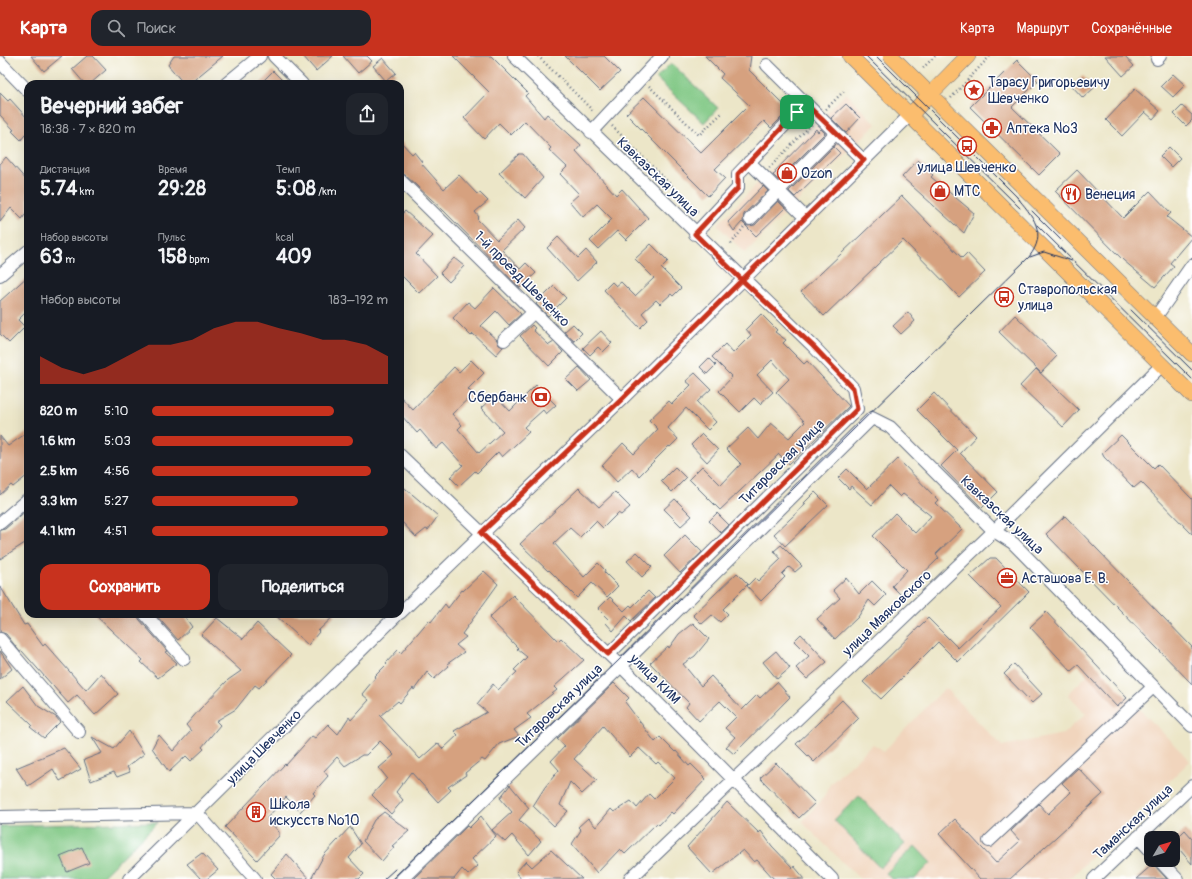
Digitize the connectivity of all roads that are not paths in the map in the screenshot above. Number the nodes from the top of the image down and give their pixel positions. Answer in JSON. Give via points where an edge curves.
{"nodes":[{"id":1,"x":260,"y":56,"type":"edge"},
{"id":2,"x":274,"y":56,"type":"edge"},
{"id":3,"x":514,"y":56,"type":"edge"},
{"id":4,"x":662,"y":56,"type":"edge"},
{"id":5,"x":850,"y":56,"type":"edge"},
{"id":6,"x":891,"y":56,"type":"edge"},
{"id":7,"x":968,"y":56,"type":"edge"},
{"id":8,"x":0,"y":62,"type":"edge"},
{"id":9,"x":766,"y":65,"type":"dead end"},
{"id":10,"x":231,"y":80,"type":"edge"},
{"id":11,"x":298,"y":80,"type":"edge"},
{"id":12,"x":24,"y":87,"type":"edge"},
{"id":13,"x":930,"y":94,"type":"junction"},
{"id":14,"x":806,"y":104,"type":"junction"},
{"id":15,"x":910,"y":115,"type":"junction"},
{"id":16,"x":591,"y":132,"type":"junction"},
{"id":17,"x":836,"y":133,"type":"junction"},
{"id":18,"x":864,"y":160,"type":"junction"},
{"id":19,"x":748,"y":162,"type":"junction"},
{"id":20,"x":404,"y":184,"type":"edge"},
{"id":21,"x":778,"y":191,"type":"junction"},
{"id":22,"x":805,"y":217,"type":"junction"},
{"id":23,"x":750,"y":219,"type":"road end"},
{"id":24,"x":695,"y":234,"type":"junction"},
{"id":25,"x":24,"y":254,"type":"edge"},
{"id":26,"x":1192,"y":264,"type":"edge"},
{"id":27,"x":0,"y":275,"type":"edge"},
{"id":28,"x":742,"y":280,"type":"junction"},
{"id":29,"x":534,"y":312,"type":"junction"},
{"id":30,"x":1155,"y":318,"type":"junction"},
{"id":31,"x":504,"y":340,"type":"dead end"},
{"id":32,"x":1192,"y":354,"type":"edge"},
{"id":33,"x":1162,"y":365,"type":"junction"},
{"id":34,"x":1192,"y":395,"type":"edge"},
{"id":35,"x":622,"y":399,"type":"junction"},
{"id":36,"x":857,"y":409,"type":"joint"},
{"id":37,"x":872,"y":418,"type":"joint"},
{"id":38,"x":404,"y":459,"type":"edge"},
{"id":39,"x":24,"y":502,"type":"edge"},
{"id":40,"x":0,"y":523,"type":"edge"},
{"id":41,"x":994,"y":532,"type":"junction"},
{"id":42,"x":481,"y":533,"type":"junction"},
{"id":43,"x":404,"y":608,"type":"edge"},
{"id":44,"x":148,"y":618,"type":"edge"},
{"id":45,"x":394,"y":618,"type":"edge"},
{"id":46,"x":0,"y":639,"type":"edge"},
{"id":47,"x":608,"y":654,"type":"junction"},
{"id":48,"x":184,"y":659,"type":"dead end"},
{"id":49,"x":621,"y":666,"type":"junction"},
{"id":50,"x":1153,"y":687,"type":"junction"},
{"id":51,"x":1192,"y":726,"type":"edge"},
{"id":52,"x":79,"y":732,"type":"dead end"},
{"id":53,"x":734,"y":780,"type":"junction"},
{"id":54,"x":1192,"y":786,"type":"edge"},
{"id":55,"x":197,"y":813,"type":"junction"},
{"id":56,"x":0,"y":817,"type":"edge"},
{"id":57,"x":1138,"y":838,"type":"junction"},
{"id":58,"x":989,"y":841,"type":"dead end"},
{"id":59,"x":1144,"y":844,"type":"edge"},
{"id":60,"x":1166,"y":867,"type":"edge"},
{"id":61,"x":128,"y":879,"type":"edge"},
{"id":62,"x":255,"y":879,"type":"edge"},
{"id":63,"x":402,"y":879,"type":"edge"},
{"id":64,"x":630,"y":879,"type":"edge"},
{"id":65,"x":832,"y":879,"type":"edge"},
{"id":66,"x":1094,"y":879,"type":"edge"},
{"id":67,"x":1177,"y":879,"type":"edge"}],
"edges":[{"from":1,"to":10,"type":"street"},
{"from":2,"to":11,"type":"street"},
{"from":3,"to":16,"type":"street","name":"Кавказская улица"},
{"from":4,"to":16,"type":"street"},
{"from":5,"to":15,"type":"main road"},
{"from":6,"to":13,"type":"main road"},
{"from":7,"to":13,"type":"main road","name":"улица Шевченко"},
{"from":8,"to":12,"type":"street"},
{"from":9,"to":14,"type":"street"},
{"from":13,"to":15,"type":"main road","name":"улица Шевченко"},
{"from":13,"to":30,"type":"main road"},
{"from":14,"to":17,"type":"street"},
{"from":14,"to":19,"type":"street"},
{"from":15,"to":18,"type":"street","name":"улица Шевченко"},
{"from":15,"to":33,"type":"main road"},
{"from":16,"to":24,"type":"street","name":"Кавказская улица"},
{"from":17,"to":18,"type":"street"},
{"from":17,"to":21,"type":"street"},
{"from":18,"to":22,"type":"street","name":"улица Шевченко"},
{"from":19,"to":21,"type":"street"},
{"from":19,"to":24,"type":"street","via":[[738,174],[738,188]]},
{"from":20,"to":29,"type":"street","name":"1-й проезд Шевченко"},
{"from":21,"to":22,"type":"street"},
{"from":21,"to":23,"type":"street"},
{"from":22,"to":28,"type":"street","name":"улица Шевченко"},
{"from":24,"to":28,"type":"street","name":"Кавказская улица"},
{"from":25,"to":27,"type":"street"},
{"from":26,"to":30,"type":"street"},
{"from":28,"to":35,"type":"street","name":"улица Шевченко"},
{"from":28,"to":36,"type":"street","name":"Кавказская улица","via":[[813,346],[853,388]]},
{"from":29,"to":31,"type":"street"},
{"from":29,"to":35,"type":"street","name":"1-й проезд Шевченко"},
{"from":30,"to":32,"type":"main road"},
{"from":33,"to":34,"type":"main road"},
{"from":33,"to":41,"type":"street","name":"улица Маяковского"},
{"from":35,"to":42,"type":"street","name":"улица Шевченко"},
{"from":36,"to":47,"type":"street","name":"Титаровская улица"},
{"from":37,"to":41,"type":"street","name":"Кавказская улица","via":[[890,427]]},
{"from":37,"to":49,"type":"street","name":"Титаровская улица"},
{"from":38,"to":42,"type":"street","name":"улица КИМ"},
{"from":39,"to":40,"type":"street"},
{"from":41,"to":50,"type":"street","name":"Кавказская улица","via":[[1013,543]]},
{"from":41,"to":53,"type":"street","name":"улица Маяковского"},
{"from":42,"to":43,"type":"street","name":"улица Шевченко"},
{"from":42,"to":47,"type":"street","name":"улица КИМ"},
{"from":44,"to":48,"type":"street"},
{"from":45,"to":55,"type":"street","name":"улица Шевченко"},
{"from":46,"to":52,"type":"street"},
{"from":47,"to":49,"type":"street","name":"улица КИМ"},
{"from":49,"to":53,"type":"street","name":"улица КИМ"},
{"from":49,"to":63,"type":"street","name":"Титаровская улица"},
{"from":50,"to":51,"type":"street","name":"Кавказская улица"},
{"from":50,"to":58,"type":"street"},
{"from":53,"to":64,"type":"street","name":"улица Маяковского"},
{"from":53,"to":65,"type":"street","name":"улица КИМ"},
{"from":54,"to":57,"type":"street","name":"Таманская улица"},
{"from":55,"to":56,"type":"street"},
{"from":55,"to":61,"type":"street","name":"улица Шевченко"},
{"from":55,"to":62,"type":"street"},
{"from":57,"to":59,"type":"street"},
{"from":57,"to":66,"type":"street","name":"Таманская улица"},
{"from":60,"to":67,"type":"street"}]}
